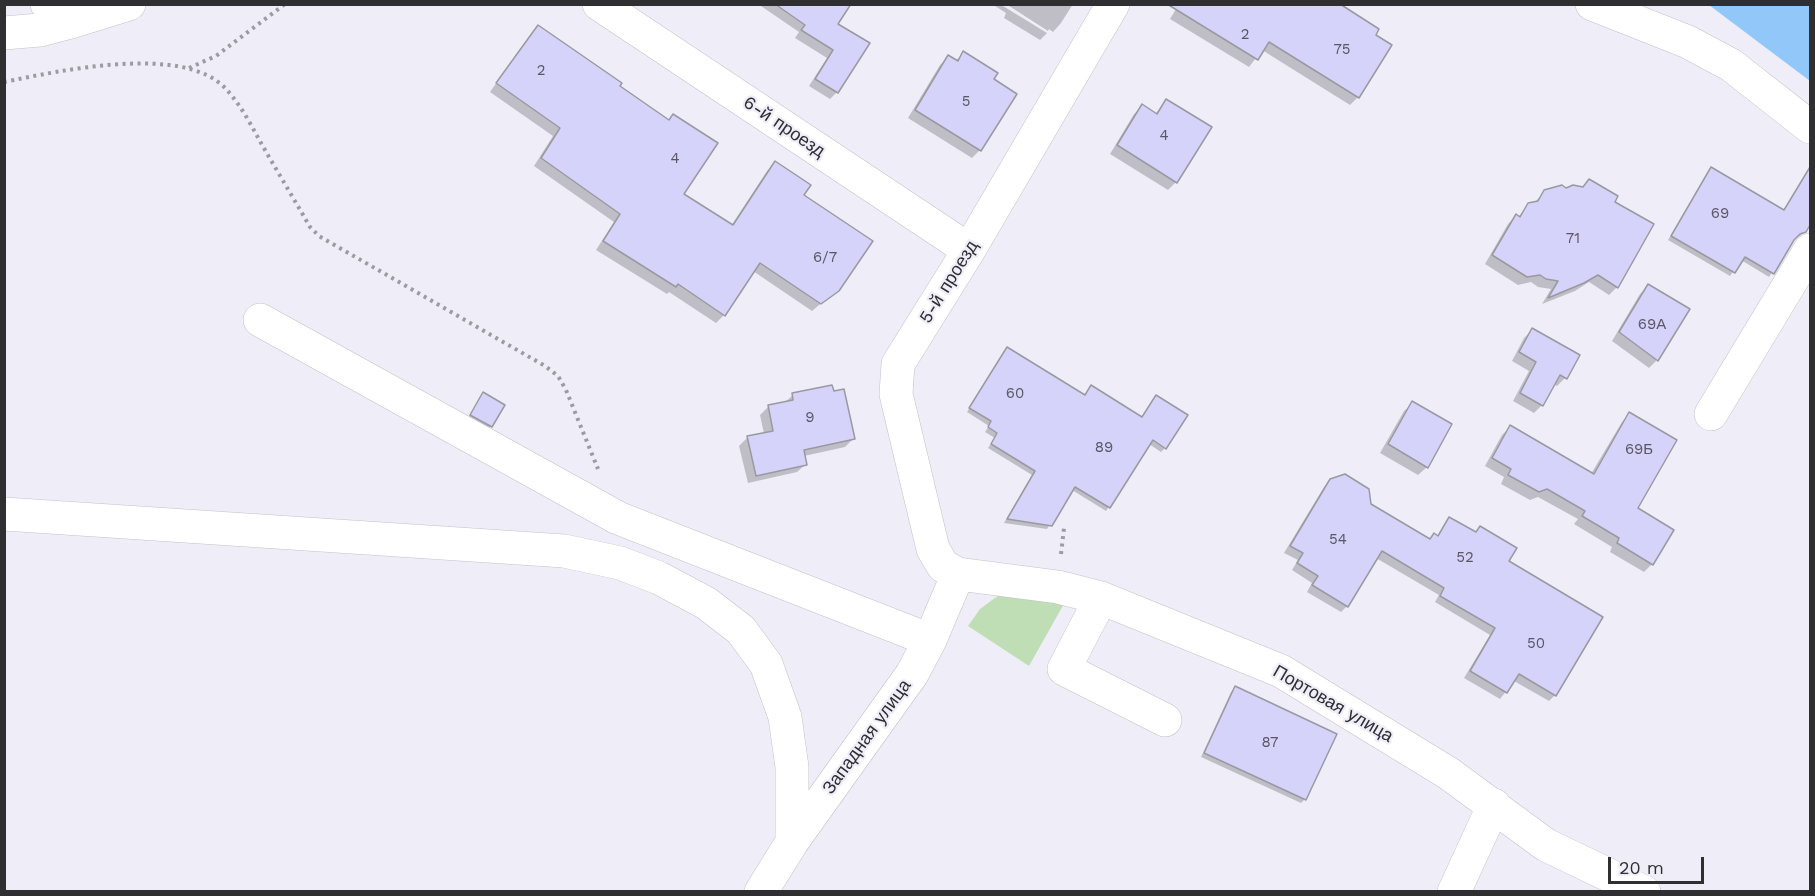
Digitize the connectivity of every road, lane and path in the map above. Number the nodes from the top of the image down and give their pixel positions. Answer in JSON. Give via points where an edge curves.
{"nodes":[{"id":1,"x":129,"y":4,"type":"edge"},
{"id":2,"x":285,"y":4,"type":"edge"},
{"id":3,"x":599,"y":4,"type":"edge"},
{"id":4,"x":1113,"y":4,"type":"edge"},
{"id":5,"x":1592,"y":4,"type":"edge"},
{"id":6,"x":61,"y":13,"type":"edge"},
{"id":7,"x":4,"y":33,"type":"edge"},
{"id":8,"x":188,"y":68,"type":"junction"},
{"id":9,"x":4,"y":82,"type":"edge"},
{"id":10,"x":1810,"y":127,"type":"edge"},
{"id":11,"x":969,"y":250,"type":"junction"},
{"id":12,"x":1810,"y":250,"type":"edge"},
{"id":13,"x":260,"y":320,"type":"dead end"},
{"id":14,"x":1711,"y":414,"type":"dead end"},
{"id":15,"x":599,"y":470,"type":"dead end"},
{"id":16,"x":4,"y":514,"type":"edge"},
{"id":17,"x":958,"y":574,"type":"junction"},
{"id":18,"x":1101,"y":598,"type":"junction"},
{"id":19,"x":930,"y":640,"type":"junction"},
{"id":20,"x":1165,"y":720,"type":"dead end"},
{"id":21,"x":1494,"y":806,"type":"junction"},
{"id":22,"x":792,"y":842,"type":"junction"},
{"id":23,"x":761,"y":891,"type":"edge"},
{"id":24,"x":1454,"y":891,"type":"edge"},
{"id":25,"x":1644,"y":891,"type":"edge"}],
"edges":[{"from":1,"to":6,"type":"street"},
{"from":2,"to":8,"type":"path","via":[[216,56]]},
{"from":3,"to":11,"type":"street","name":"6-й проезд"},
{"from":4,"to":11,"type":"street","name":"5-й проезд"},
{"from":5,"to":10,"type":"street","via":[[1688,42],[1731,65]]},
{"from":6,"to":7,"type":"street","via":[[40,30]]},
{"from":8,"to":9,"type":"path","via":[[91,66]]},
{"from":8,"to":15,"type":"path","via":[[226,88],[319,237],[558,376]]},
{"from":11,"to":17,"type":"street","name":"5-й проезд","via":[[898,364],[896,394],[933,549],[943,566]]},
{"from":12,"to":14,"type":"street"},
{"from":13,"to":19,"type":"street","via":[[618,518]]},
{"from":16,"to":22,"type":"street","via":[[564,551],[620,563],[659,578],[706,603],[741,630],[766,664],[788,737]]},
{"from":17,"to":18,"type":"street","name":"Портовая улица","via":[[1058,587]]},
{"from":17,"to":19,"type":"street","name":"Западная улица"},
{"from":18,"to":20,"type":"street","via":[[1064,669]]},
{"from":18,"to":21,"type":"street","name":"Портовая улица","via":[[1281,670],[1448,773]]},
{"from":19,"to":22,"type":"street","name":"Западная улица","via":[[912,674]]},
{"from":21,"to":24,"type":"street"},
{"from":21,"to":25,"type":"street","name":"Портовая улица","via":[[1546,845]]},
{"from":22,"to":23,"type":"street","name":"Западная улица"}]}
